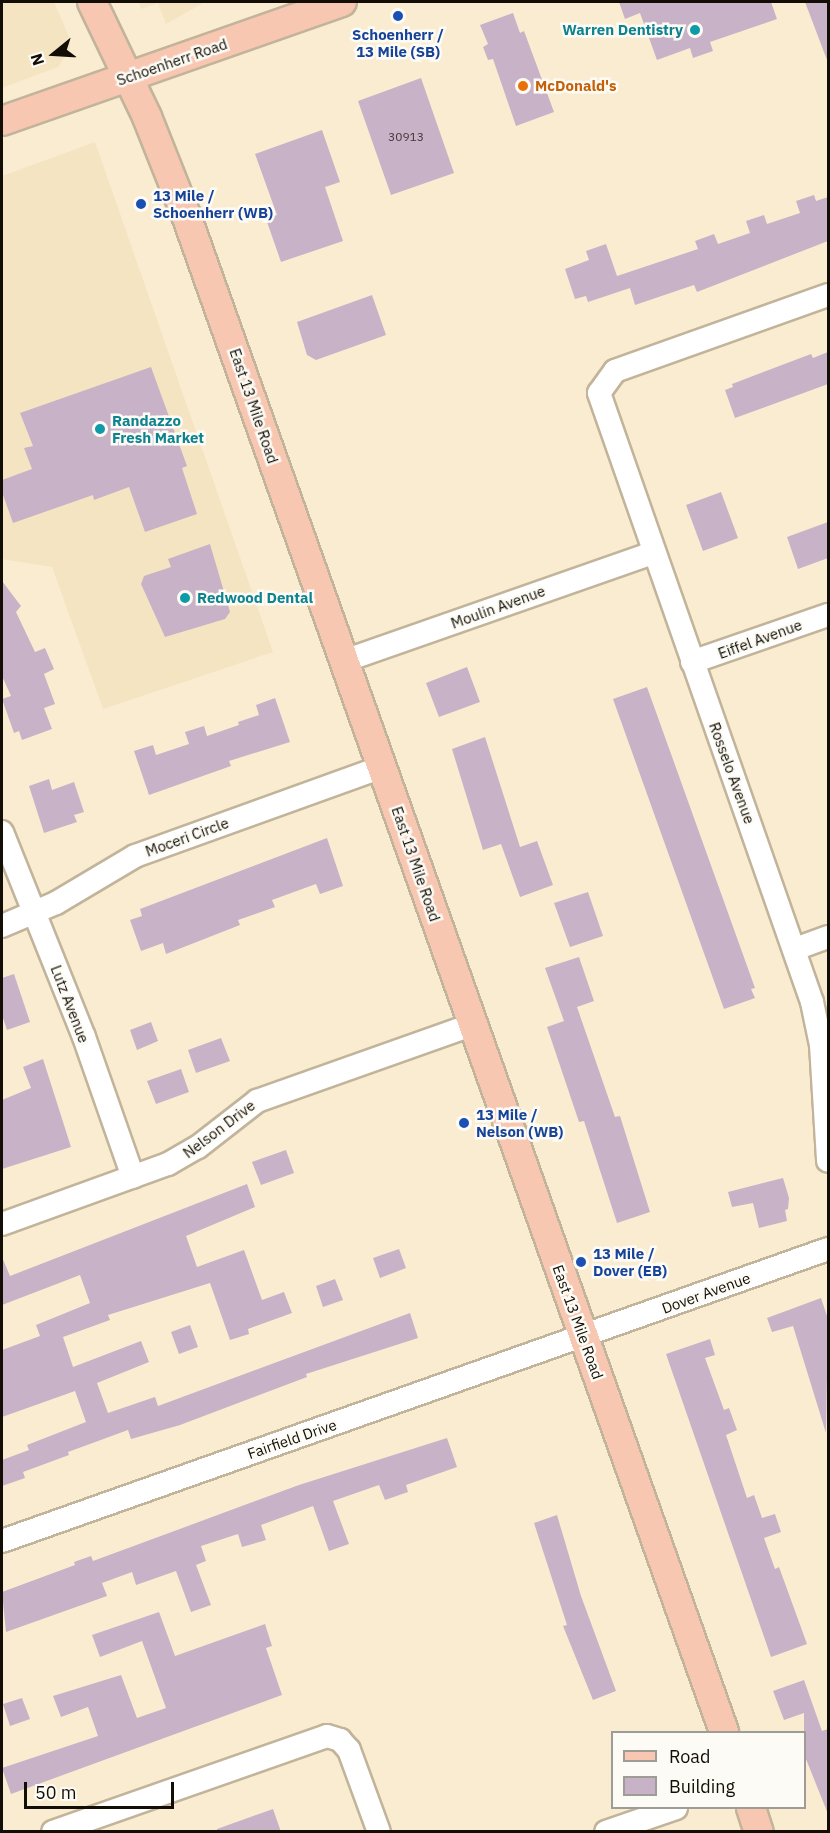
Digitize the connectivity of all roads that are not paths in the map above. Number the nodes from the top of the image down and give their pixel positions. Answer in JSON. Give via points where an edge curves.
{"nodes":[{"id":1,"x":92,"y":2,"type":"edge"},
{"id":2,"x":342,"y":2,"type":"edge"},
{"id":3,"x":128,"y":78,"type":"junction"},
{"id":4,"x":2,"y":122,"type":"edge"},
{"id":5,"x":828,"y":295,"type":"edge"},
{"id":6,"x":652,"y":553,"type":"junction"},
{"id":7,"x":828,"y":615,"type":"edge"},
{"id":8,"x":344,"y":661,"type":"junction"},
{"id":9,"x":692,"y":662,"type":"junction"},
{"id":10,"x":382,"y":767,"type":"junction"},
{"id":11,"x":2,"y":832,"type":"edge"},
{"id":12,"x":35,"y":914,"type":"junction"},
{"id":13,"x":2,"y":926,"type":"edge"},
{"id":14,"x":828,"y":937,"type":"edge"},
{"id":15,"x":795,"y":949,"type":"junction"},
{"id":16,"x":472,"y":1025,"type":"junction"},
{"id":17,"x":828,"y":1161,"type":"edge"},
{"id":18,"x":133,"y":1178,"type":"junction"},
{"id":19,"x":2,"y":1224,"type":"edge"},
{"id":20,"x":828,"y":1249,"type":"edge"},
{"id":21,"x":583,"y":1337,"type":"junction"},
{"id":22,"x":2,"y":1541,"type":"edge"},
{"id":23,"x":724,"y":1731,"type":"edge"},
{"id":24,"x":673,"y":1809,"type":"edge"},
{"id":25,"x":751,"y":1809,"type":"edge"},
{"id":26,"x":53,"y":1832,"type":"edge"},
{"id":27,"x":379,"y":1832,"type":"edge"},
{"id":28,"x":606,"y":1832,"type":"edge"},
{"id":29,"x":759,"y":1832,"type":"edge"}],
"edges":[{"from":1,"to":3,"type":"main road","name":"East 13 Mile Road"},
{"from":2,"to":3,"type":"main road","name":"Schoenherr Road"},
{"from":3,"to":4,"type":"main road","name":"Schoenherr Road"},
{"from":3,"to":8,"type":"main road","name":"East 13 Mile Road","via":[[186,215]]},
{"from":5,"to":6,"type":"street","name":"Rosselo Avenue","via":[[615,370],[599,393]]},
{"from":6,"to":8,"type":"street","name":"Moulin Avenue"},
{"from":6,"to":9,"type":"street","name":"Rosselo Avenue"},
{"from":7,"to":9,"type":"street","name":"Eiffel Avenue"},
{"from":8,"to":10,"type":"main road","name":"East 13 Mile Road"},
{"from":9,"to":15,"type":"street","name":"Rosselo Avenue"},
{"from":10,"to":12,"type":"street","name":"Moceri Circle","via":[[135,856]]},
{"from":10,"to":16,"type":"main road","name":"East 13 Mile Road"},
{"from":11,"to":12,"type":"street","name":"Lutz Avenue"},
{"from":12,"to":13,"type":"street","name":"Moceri Circle"},
{"from":12,"to":18,"type":"street","name":"Lutz Avenue"},
{"from":14,"to":15,"type":"street"},
{"from":15,"to":17,"type":"street","name":"Rosselo Avenue","via":[[819,1030]]},
{"from":16,"to":18,"type":"street","name":"Nelson Drive","via":[[257,1101],[181,1158]]},
{"from":16,"to":21,"type":"main road","name":"East 13 Mile Road"},
{"from":18,"to":19,"type":"street","name":"Nelson Drive"},
{"from":20,"to":21,"type":"street","name":"Dover Avenue"},
{"from":21,"to":22,"type":"street","name":"Fairfield Drive"},
{"from":21,"to":23,"type":"main road","name":"East 13 Mile Road"},
{"from":24,"to":28,"type":"street"},
{"from":25,"to":29,"type":"main road"},
{"from":26,"to":27,"type":"street","via":[[327,1736],[340,1740],[356,1762]]}]}
